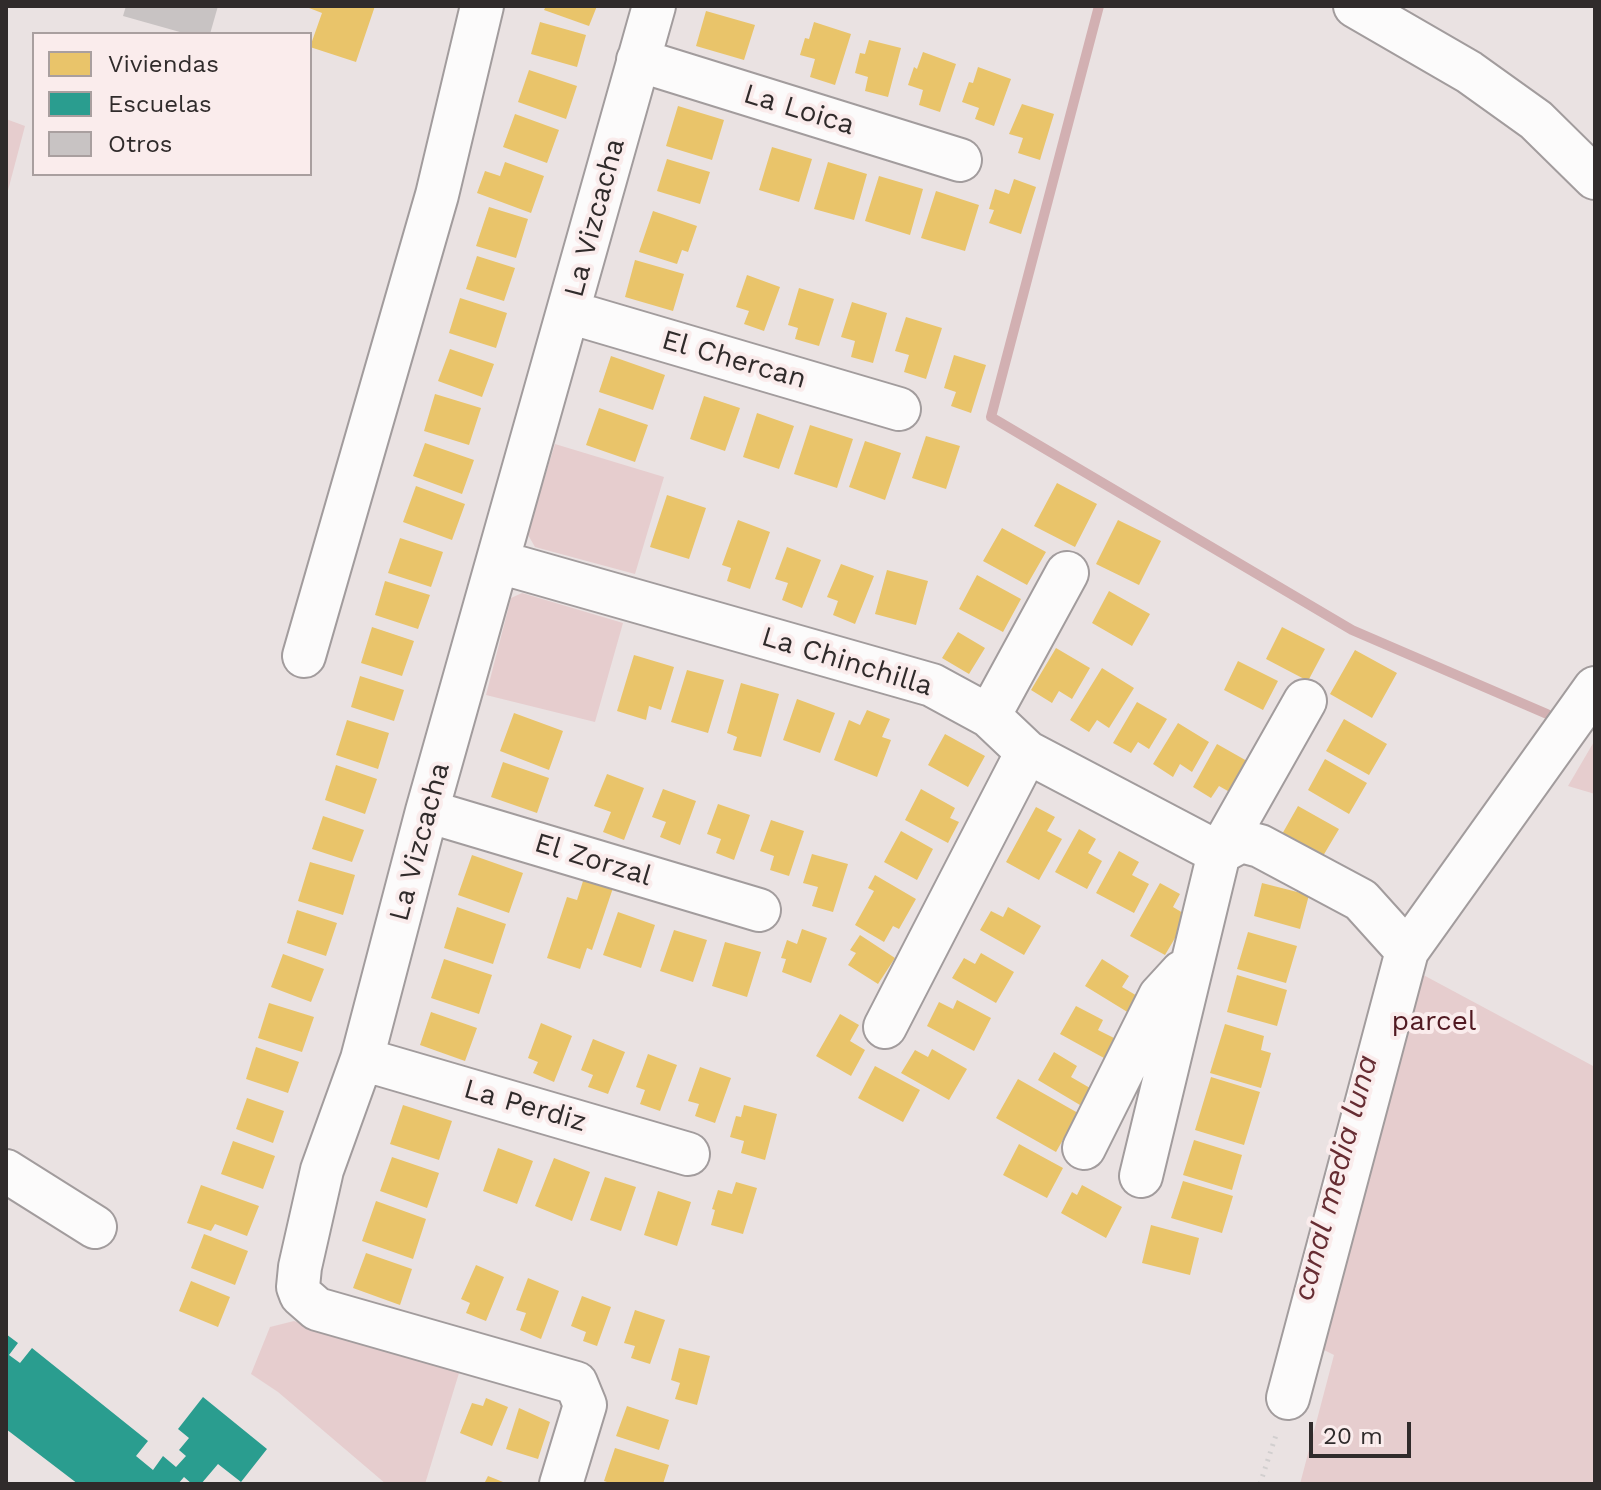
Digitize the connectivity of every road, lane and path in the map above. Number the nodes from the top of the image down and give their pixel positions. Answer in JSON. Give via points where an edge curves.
{"nodes":[{"id":1,"x":482,"y":6,"type":"edge"},
{"id":2,"x":654,"y":6,"type":"edge"},
{"id":3,"x":1355,"y":6,"type":"edge"},
{"id":4,"x":638,"y":60,"type":"junction"},
{"id":5,"x":960,"y":160,"type":"dead end"},
{"id":6,"x":1595,"y":178,"type":"edge"},
{"id":7,"x":569,"y":312,"type":"junction"},
{"id":8,"x":899,"y":409,"type":"dead end"},
{"id":9,"x":499,"y":562,"type":"junction"},
{"id":10,"x":1067,"y":573,"type":"dead end"},
{"id":11,"x":304,"y":656,"type":"dead end"},
{"id":12,"x":1595,"y":688,"type":"edge"},
{"id":13,"x":1305,"y":701,"type":"dead end"},
{"id":14,"x":989,"y":716,"type":"junction"},
{"id":15,"x":1027,"y":752,"type":"junction"},
{"id":16,"x":427,"y":811,"type":"junction"},
{"id":17,"x":1219,"y":853,"type":"junction"},
{"id":18,"x":759,"y":910,"type":"dead end"},
{"id":19,"x":1407,"y":951,"type":"junction"},
{"id":20,"x":1193,"y":960,"type":"junction"},
{"id":21,"x":885,"y":1027,"type":"dead end"},
{"id":22,"x":362,"y":1059,"type":"junction"},
{"id":23,"x":1084,"y":1148,"type":"dead end"},
{"id":24,"x":688,"y":1154,"type":"dead end"},
{"id":25,"x":6,"y":1171,"type":"edge"},
{"id":26,"x":1141,"y":1176,"type":"dead end"},
{"id":27,"x":95,"y":1227,"type":"dead end"},
{"id":28,"x":1288,"y":1398,"type":"joint"},
{"id":29,"x":561,"y":1484,"type":"edge"},
{"id":30,"x":1260,"y":1484,"type":"edge"}],
"edges":[{"from":1,"to":11,"type":"street","via":[[437,195]]},
{"from":2,"to":4,"type":"street","name":"La Vizcacha"},
{"from":3,"to":6,"type":"street","via":[[1514,104]]},
{"from":4,"to":5,"type":"street","name":"La Loica"},
{"from":4,"to":7,"type":"street","name":"La Vizcacha"},
{"from":7,"to":8,"type":"street","name":"El Chercan"},
{"from":7,"to":9,"type":"street","name":"La Vizcacha"},
{"from":9,"to":14,"type":"street","name":"La Chinchilla","via":[[898,673]]},
{"from":9,"to":16,"type":"street","name":"La Vizcacha"},
{"from":10,"to":14,"type":"street"},
{"from":12,"to":19,"type":"street"},
{"from":13,"to":17,"type":"street"},
{"from":14,"to":15,"type":"street","name":"La Chinchilla"},
{"from":15,"to":17,"type":"street","name":"La Chinchilla"},
{"from":15,"to":21,"type":"street"},
{"from":16,"to":18,"type":"street","name":"El Zorzal"},
{"from":16,"to":22,"type":"street","name":"La Vizcacha"},
{"from":17,"to":19,"type":"street","via":[[1241,841],[1287,859],[1361,900]]},
{"from":17,"to":20,"type":"street"},
{"from":19,"to":28,"type":"street"},
{"from":20,"to":23,"type":"street","via":[[1160,996]]},
{"from":20,"to":26,"type":"street"},
{"from":22,"to":24,"type":"street","name":"La Perdiz"},
{"from":22,"to":29,"type":"street","name":"La Vizcacha","via":[[322,1170],[300,1267],[301,1295],[317,1309],[576,1383],[585,1405]]},
{"from":25,"to":27,"type":"street"},
{"from":28,"to":30,"type":"path"}]}
